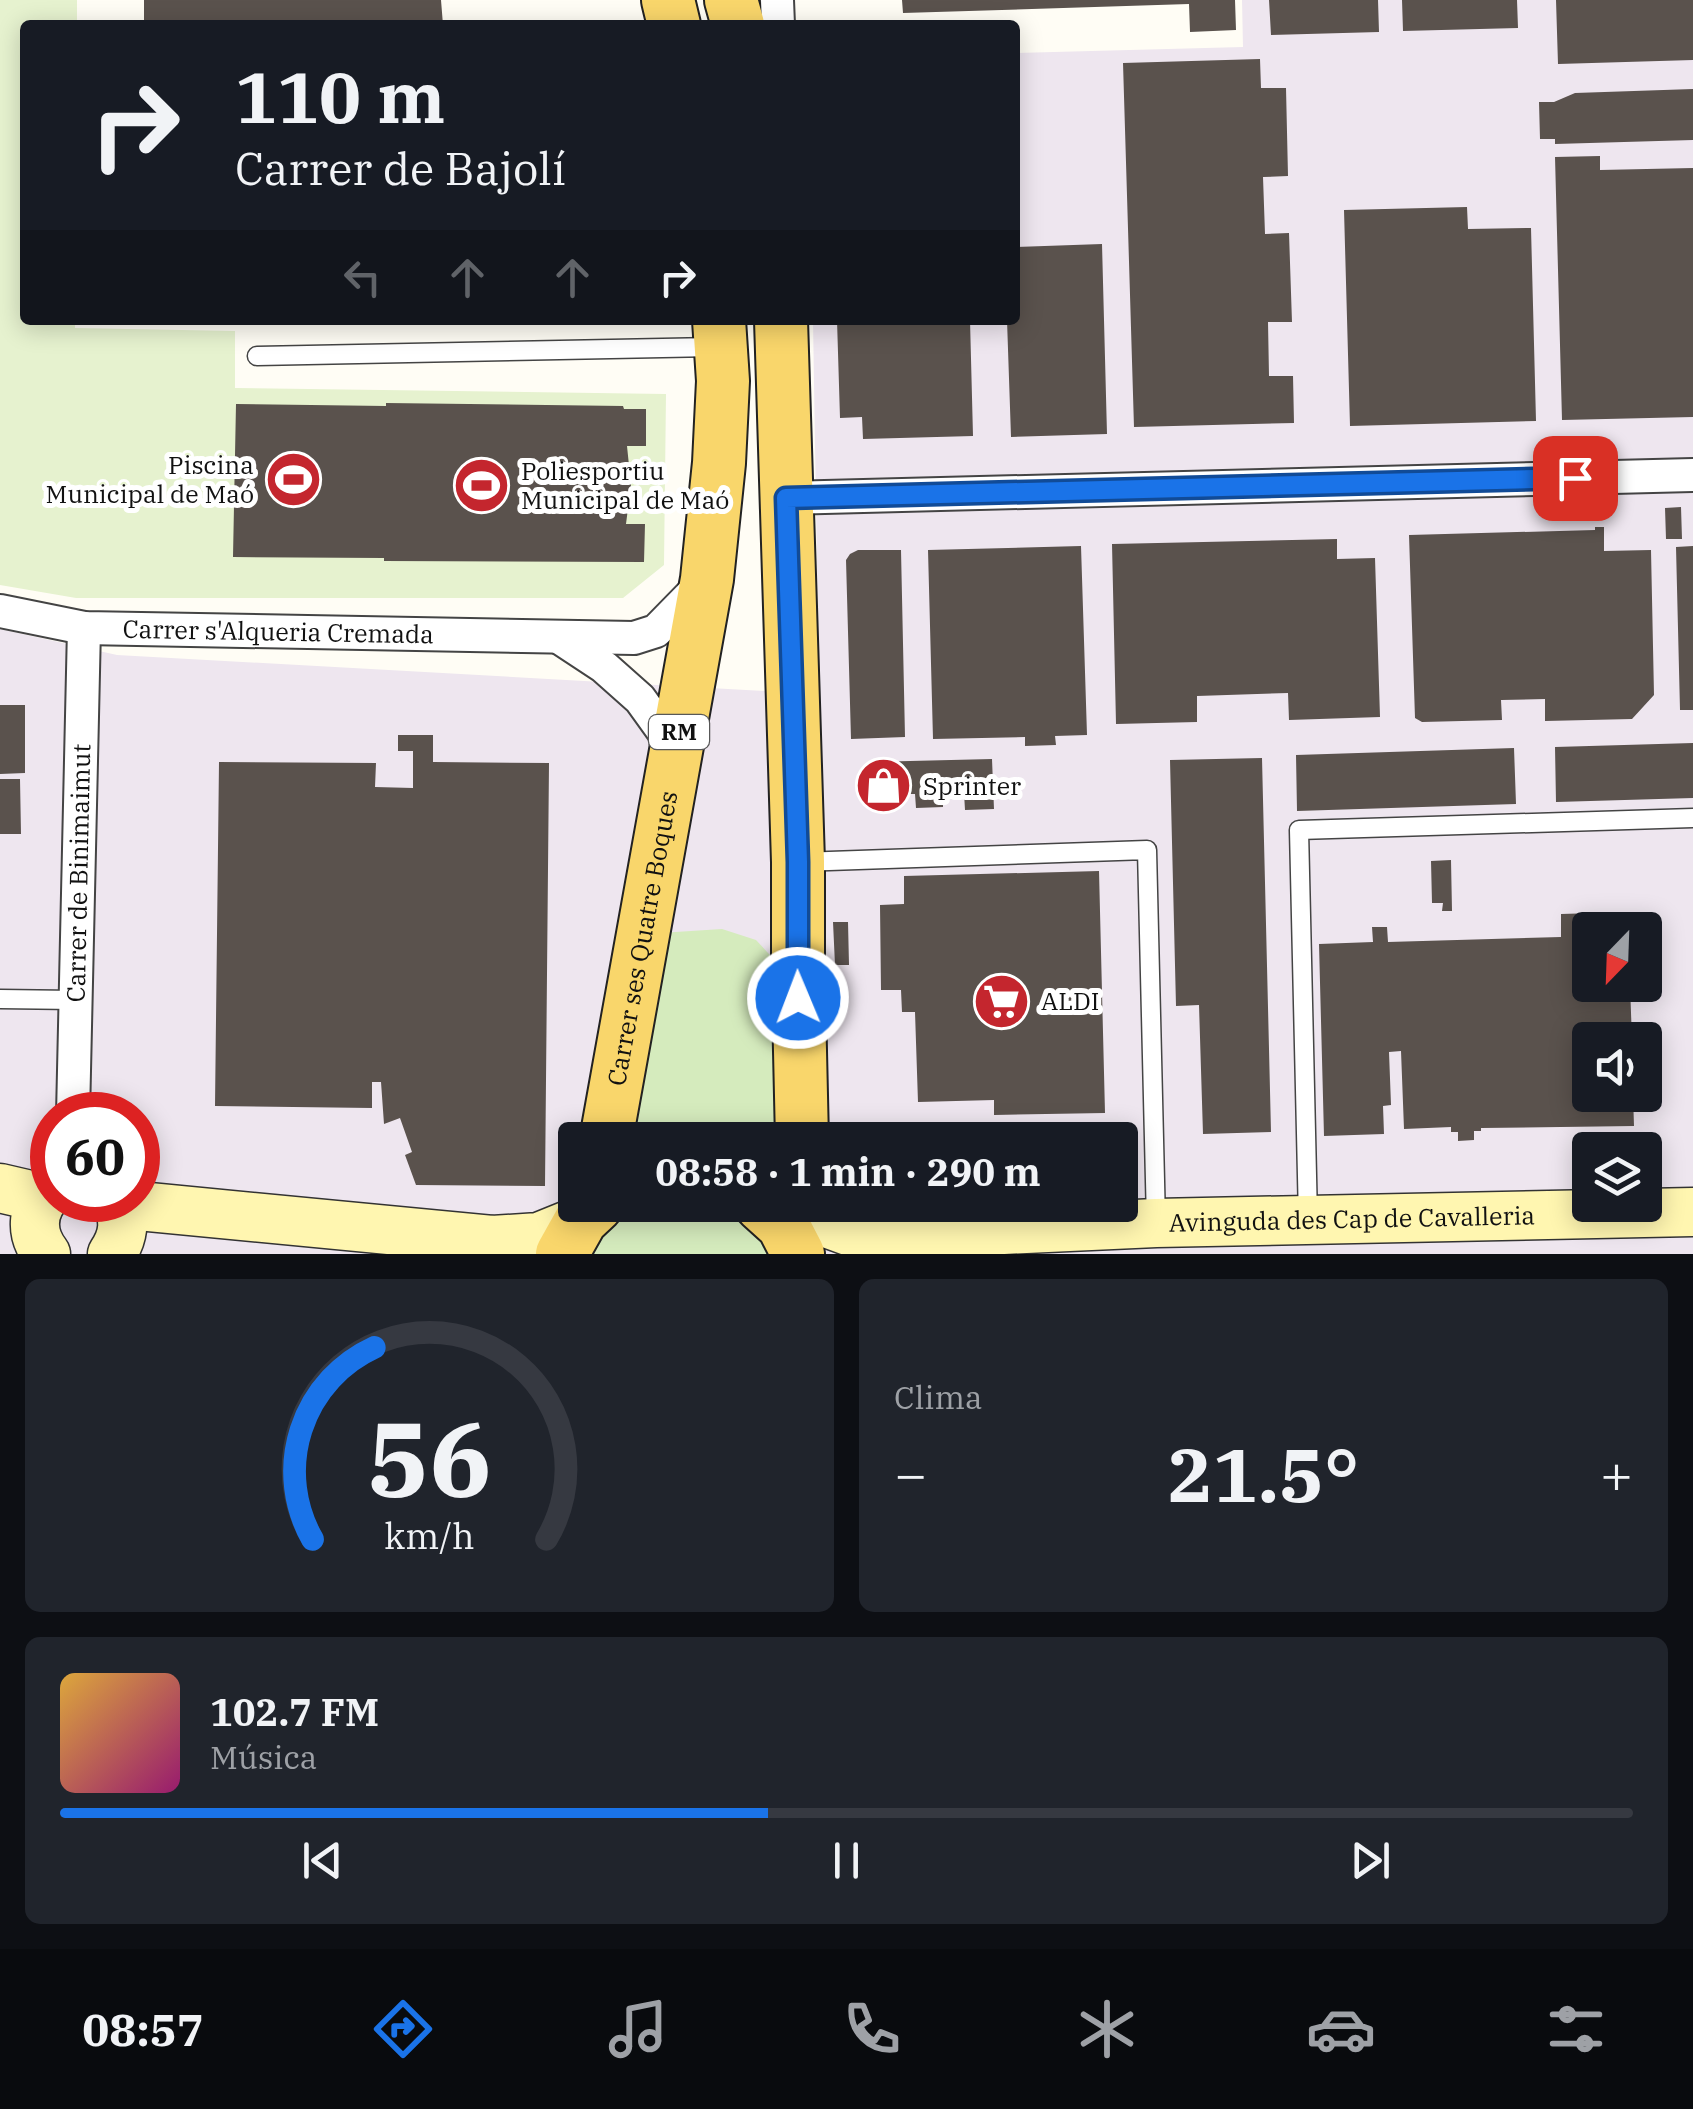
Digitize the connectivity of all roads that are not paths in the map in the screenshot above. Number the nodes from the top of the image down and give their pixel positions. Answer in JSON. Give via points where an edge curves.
{"nodes":[{"id":1,"x":781,"y":325,"type":"edge"},
{"id":2,"x":719,"y":334,"type":"edge"},
{"id":3,"x":257,"y":356,"type":"dead end"},
{"id":4,"x":1693,"y":475,"type":"edge"},
{"id":5,"x":786,"y":498,"type":"junction"},
{"id":6,"x":708,"y":579,"type":"junction"},
{"id":7,"x":0,"y":612,"type":"edge"},
{"id":8,"x":84,"y":628,"type":"junction"},
{"id":9,"x":560,"y":638,"type":"junction"},
{"id":10,"x":676,"y":749,"type":"junction"},
{"id":11,"x":1693,"y":818,"type":"edge"},
{"id":12,"x":798,"y":862,"type":"junction"},
{"id":13,"x":0,"y":999,"type":"edge"},
{"id":14,"x":76,"y":1000,"type":"junction"},
{"id":15,"x":74,"y":1092,"type":"edge"},
{"id":16,"x":609,"y":1122,"type":"edge"},
{"id":17,"x":802,"y":1122,"type":"edge"},
{"id":18,"x":160,"y":1206,"type":"edge"},
{"id":19,"x":1693,"y":1212,"type":"edge"},
{"id":20,"x":1308,"y":1220,"type":"junction"},
{"id":21,"x":34,"y":1222,"type":"edge"},
{"id":22,"x":122,"y":1222,"type":"edge"},
{"id":23,"x":576,"y":1222,"type":"edge"},
{"id":24,"x":791,"y":1223,"type":"edge"},
{"id":25,"x":1156,"y":1223,"type":"junction"},
{"id":26,"x":29,"y":1247,"type":"edge"},
{"id":27,"x":115,"y":1254,"type":"edge"}],
"edges":[{"from":1,"to":5,"type":"main road"},
{"from":2,"to":3,"type":"lane"},
{"from":2,"to":6,"type":"main road","name":"Carrer ses Quatre Boques","number":"RM","via":[[723,380]]},
{"from":4,"to":5,"type":"street"},
{"from":5,"to":12,"type":"main road"},
{"from":6,"to":9,"type":"street","name":"Carrer s'Alqueria Cremada","via":[[656,631],[634,638]]},
{"from":6,"to":10,"type":"main road","name":"Carrer ses Quatre Boques","number":"RM"},
{"from":7,"to":8,"type":"street","name":"Carrer s'Alqueria Cremada"},
{"from":8,"to":9,"type":"street","name":"Carrer s'Alqueria Cremada"},
{"from":8,"to":14,"type":"street","name":"Carrer de Binimaimut"},
{"from":9,"to":10,"type":"street","via":[[640,700]]},
{"from":10,"to":16,"type":"main road","name":"Carrer ses Quatre Boques","number":"RM"},
{"from":11,"to":20,"type":"lane","via":[[1299,830]]},
{"from":12,"to":17,"type":"main road"},
{"from":12,"to":25,"type":"lane","via":[[1147,850]]},
{"from":13,"to":14,"type":"lane"},
{"from":14,"to":15,"type":"street","name":"Carrer de Binimaimut"},
{"from":18,"to":23,"type":"street","via":[[492,1240],[539,1237]]},
{"from":19,"to":20,"type":"street","name":"Avinguda des Cap de Cavalleria"},
{"from":20,"to":25,"type":"street","name":"Avinguda des Cap de Cavalleria"},
{"from":21,"to":26,"type":"street"},
{"from":22,"to":27,"type":"street"},
{"from":24,"to":25,"type":"street","name":"Avinguda des Cap de Cavalleria","via":[[895,1235]]}]}
